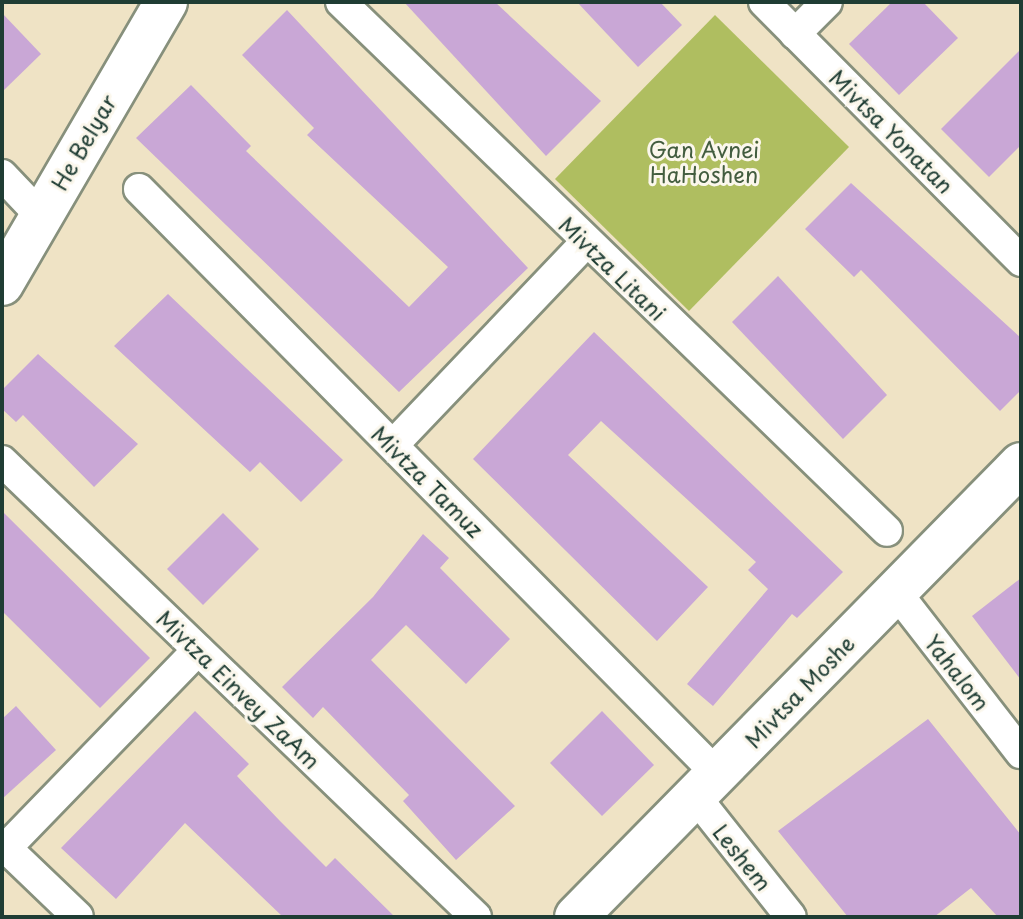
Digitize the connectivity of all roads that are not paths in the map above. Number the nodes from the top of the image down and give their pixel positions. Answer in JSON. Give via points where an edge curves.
{"nodes":[{"id":1,"x":166,"y":2,"type":"edge"},
{"id":2,"x":341,"y":2,"type":"edge"},
{"id":3,"x":764,"y":2,"type":"edge"},
{"id":4,"x":827,"y":2,"type":"edge"},
{"id":5,"x":795,"y":34,"type":"junction"},
{"id":6,"x":2,"y":175,"type":"edge"},
{"id":7,"x":139,"y":189,"type":"dead end"},
{"id":8,"x":40,"y":215,"type":"junction"},
{"id":9,"x":586,"y":242,"type":"junction"},
{"id":10,"x":1021,"y":261,"type":"edge"},
{"id":11,"x":2,"y":284,"type":"edge"},
{"id":12,"x":393,"y":445,"type":"junction"},
{"id":13,"x":2,"y":461,"type":"edge"},
{"id":14,"x":1021,"y":464,"type":"edge"},
{"id":15,"x":887,"y":531,"type":"dead end"},
{"id":16,"x":896,"y":592,"type":"junction"},
{"id":17,"x":198,"y":650,"type":"junction"},
{"id":18,"x":1021,"y":753,"type":"edge"},
{"id":19,"x":706,"y":785,"type":"junction"},
{"id":20,"x":4,"y":846,"type":"edge"},
{"id":21,"x":78,"y":917,"type":"edge"},
{"id":22,"x":476,"y":917,"type":"edge"},
{"id":23,"x":576,"y":917,"type":"edge"},
{"id":24,"x":791,"y":917,"type":"edge"}],
"edges":[{"from":1,"to":8,"type":"street","name":"He BeIyar"},
{"from":2,"to":9,"type":"street","name":"Mivtza Litani"},
{"from":3,"to":5,"type":"street","name":"Mivtsa Yonatan"},
{"from":4,"to":5,"type":"street"},
{"from":5,"to":10,"type":"street","name":"Mivtsa Yonatan"},
{"from":6,"to":8,"type":"street"},
{"from":7,"to":12,"type":"street","name":"Mivtza Tamuz"},
{"from":8,"to":11,"type":"street","name":"He BeIyar"},
{"from":9,"to":12,"type":"street"},
{"from":9,"to":15,"type":"street","name":"Mivtza Litani"},
{"from":12,"to":19,"type":"street","name":"Mivtza Tamuz"},
{"from":13,"to":17,"type":"street","name":"Mivtza Einvey ZaAm"},
{"from":14,"to":16,"type":"street","name":"Mivtsa Moshe"},
{"from":16,"to":18,"type":"street","name":"Yahalom"},
{"from":16,"to":19,"type":"street","name":"Mivtsa Moshe"},
{"from":17,"to":20,"type":"street"},
{"from":17,"to":22,"type":"street","name":"Mivtza Einvey ZaAm"},
{"from":19,"to":23,"type":"street","name":"Mivtsa Moshe"},
{"from":19,"to":24,"type":"street","name":"Leshem"},
{"from":20,"to":21,"type":"street"}]}
